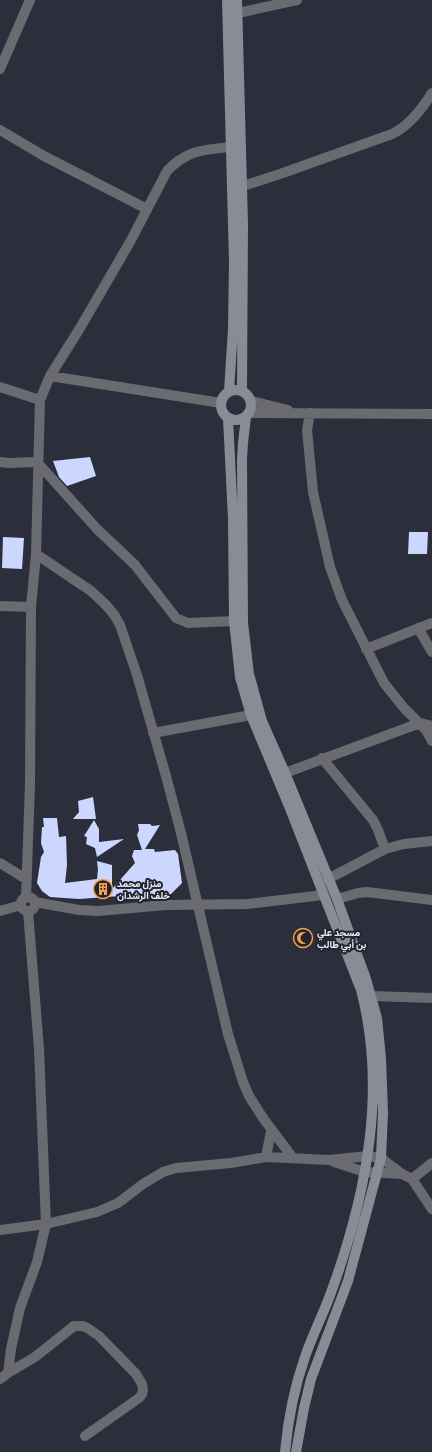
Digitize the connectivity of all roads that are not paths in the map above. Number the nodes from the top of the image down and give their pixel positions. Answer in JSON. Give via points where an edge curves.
{"nodes":[{"id":1,"x":30,"y":0,"type":"edge"},
{"id":2,"x":227,"y":0,"type":"edge"},
{"id":3,"x":237,"y":0,"type":"edge"},
{"id":4,"x":297,"y":0,"type":"edge"},
{"id":5,"x":238,"y":13,"type":"junction"},
{"id":6,"x":0,"y":69,"type":"edge"},
{"id":7,"x":432,"y":93,"type":"edge"},
{"id":8,"x":0,"y":130,"type":"edge"},
{"id":9,"x":230,"y":147,"type":"junction"},
{"id":10,"x":243,"y":186,"type":"junction"},
{"id":11,"x":147,"y":209,"type":"junction"},
{"id":12,"x":50,"y":376,"type":"junction"},
{"id":13,"x":0,"y":387,"type":"edge"},
{"id":14,"x":229,"y":391,"type":"junction"},
{"id":15,"x":242,"y":391,"type":"junction"},
{"id":16,"x":40,"y":400,"type":"junction"},
{"id":17,"x":251,"y":401,"type":"junction"},
{"id":18,"x":221,"y":403,"type":"junction"},
{"id":19,"x":305,"y":413,"type":"junction"},
{"id":20,"x":432,"y":414,"type":"edge"},
{"id":21,"x":248,"y":415,"type":"junction"},
{"id":22,"x":228,"y":418,"type":"junction"},
{"id":23,"x":0,"y":462,"type":"edge"},
{"id":24,"x":37,"y":462,"type":"junction"},
{"id":25,"x":36,"y":554,"type":"junction"},
{"id":26,"x":0,"y":606,"type":"edge"},
{"id":27,"x":31,"y":607,"type":"junction"},
{"id":28,"x":234,"y":621,"type":"junction"},
{"id":29,"x":432,"y":623,"type":"edge"},
{"id":30,"x":418,"y":628,"type":"junction"},
{"id":31,"x":366,"y":649,"type":"junction"},
{"id":32,"x":432,"y":652,"type":"edge"},
{"id":33,"x":251,"y":715,"type":"junction"},
{"id":34,"x":420,"y":723,"type":"junction"},
{"id":35,"x":432,"y":726,"type":"edge"},
{"id":36,"x":153,"y":733,"type":"junction"},
{"id":37,"x":432,"y":741,"type":"edge"},
{"id":38,"x":322,"y":758,"type":"junction"},
{"id":39,"x":285,"y":773,"type":"junction"},
{"id":40,"x":432,"y":841,"type":"edge"},
{"id":41,"x":385,"y":849,"type":"junction"},
{"id":42,"x":0,"y":863,"type":"edge"},
{"id":43,"x":26,"y":879,"type":"junction"},
{"id":44,"x":328,"y":879,"type":"junction"},
{"id":45,"x":323,"y":895,"type":"junction"},
{"id":46,"x":337,"y":899,"type":"junction"},
{"id":47,"x":432,"y":900,"type":"edge"},
{"id":48,"x":27,"y":904,"type":"junction"},
{"id":49,"x":197,"y":905,"type":"junction"},
{"id":50,"x":0,"y":911,"type":"edge"},
{"id":51,"x":371,"y":996,"type":"junction"},
{"id":52,"x":432,"y":998,"type":"edge"},
{"id":53,"x":271,"y":1131,"type":"junction"},
{"id":54,"x":368,"y":1156,"type":"junction"},
{"id":55,"x":266,"y":1157,"type":"junction"},
{"id":56,"x":293,"y":1158,"type":"junction"},
{"id":57,"x":381,"y":1158,"type":"junction"},
{"id":58,"x":329,"y":1160,"type":"junction"},
{"id":59,"x":432,"y":1163,"type":"edge"},
{"id":60,"x":365,"y":1172,"type":"junction"},
{"id":61,"x":378,"y":1173,"type":"junction"},
{"id":62,"x":402,"y":1174,"type":"junction"},
{"id":63,"x":412,"y":1179,"type":"junction"},
{"id":64,"x":432,"y":1209,"type":"edge"},
{"id":65,"x":46,"y":1224,"type":"junction"},
{"id":66,"x":0,"y":1230,"type":"edge"},
{"id":67,"x":10,"y":1349,"type":"junction"},
{"id":68,"x":0,"y":1356,"type":"edge"},
{"id":69,"x":4,"y":1376,"type":"edge"},
{"id":70,"x":85,"y":1436,"type":"dead end"},
{"id":71,"x":285,"y":1452,"type":"edge"},
{"id":72,"x":296,"y":1452,"type":"edge"}],
"edges":[{"from":1,"to":6,"type":"street"},
{"from":2,"to":9,"type":"main road"},
{"from":3,"to":5,"type":"main road"},
{"from":4,"to":5,"type":"street"},
{"from":5,"to":10,"type":"main road"},
{"from":7,"to":10,"type":"street","via":[[401,130]]},
{"from":8,"to":11,"type":"street","via":[[44,156]]},
{"from":9,"to":11,"type":"street","via":[[194,152],[175,163],[167,171]]},
{"from":9,"to":14,"type":"main road","via":[[234,262]]},
{"from":10,"to":15,"type":"main road"},
{"from":11,"to":12,"type":"street"},
{"from":12,"to":16,"type":"street"},
{"from":12,"to":18,"type":"street"},
{"from":13,"to":16,"type":"street"},
{"from":14,"to":15,"type":"main road"},
{"from":14,"to":18,"type":"main road"},
{"from":15,"to":17,"type":"main road","via":[[248,394]]},
{"from":16,"to":24,"type":"street"},
{"from":17,"to":19,"type":"street"},
{"from":17,"to":21,"type":"main road","via":[[252,407]]},
{"from":18,"to":22,"type":"main road","via":[[222,413]]},
{"from":19,"to":20,"type":"street"},
{"from":19,"to":21,"type":"street"},
{"from":19,"to":31,"type":"street","via":[[310,475],[326,550],[342,600]]},
{"from":21,"to":22,"type":"main road","via":[[236,421]]},
{"from":21,"to":39,"type":"main road","via":[[242,465],[246,660],[258,710]]},
{"from":22,"to":28,"type":"main road"},
{"from":23,"to":24,"type":"street"},
{"from":24,"to":25,"type":"street"},
{"from":24,"to":28,"type":"street","via":[[97,529],[135,565],[176,618],[188,623]]},
{"from":25,"to":27,"type":"street"},
{"from":25,"to":36,"type":"street","via":[[91,591],[115,616],[137,675]]},
{"from":26,"to":27,"type":"street"},
{"from":27,"to":43,"type":"street","via":[[30,784]]},
{"from":28,"to":33,"type":"main road","via":[[240,677]]},
{"from":29,"to":30,"type":"street"},
{"from":30,"to":31,"type":"street"},
{"from":30,"to":32,"type":"street"},
{"from":31,"to":34,"type":"street","via":[[388,689]]},
{"from":33,"to":36,"type":"street"},
{"from":33,"to":45,"type":"main road"},
{"from":34,"to":35,"type":"street"},
{"from":34,"to":37,"type":"street"},
{"from":34,"to":38,"type":"street"},
{"from":36,"to":49,"type":"street","via":[[181,834]]},
{"from":38,"to":39,"type":"street"},
{"from":38,"to":41,"type":"street","via":[[373,820]]},
{"from":39,"to":44,"type":"main road"},
{"from":40,"to":41,"type":"street"},
{"from":41,"to":44,"type":"street"},
{"from":42,"to":43,"type":"street"},
{"from":43,"to":48,"type":"street"},
{"from":44,"to":46,"type":"main road"},
{"from":45,"to":49,"type":"street","via":[[248,904]]},
{"from":45,"to":54,"type":"main road","via":[[361,990],[368,1021],[374,1093]]},
{"from":46,"to":47,"type":"street","via":[[367,892]]},
{"from":46,"to":51,"type":"main road"},
{"from":48,"to":49,"type":"street","via":[[44,903],[98,912],[166,905]]},
{"from":48,"to":50,"type":"street"},
{"from":48,"to":65,"type":"street","via":[[42,1102]]},
{"from":49,"to":53,"type":"street","via":[[228,1034],[243,1082]]},
{"from":51,"to":52,"type":"street"},
{"from":51,"to":57,"type":"main road","via":[[378,1026],[381,1058]]},
{"from":53,"to":55,"type":"street"},
{"from":53,"to":56,"type":"street"},
{"from":54,"to":57,"type":"street"},
{"from":54,"to":58,"type":"street"},
{"from":54,"to":60,"type":"main road"},
{"from":55,"to":56,"type":"street"},
{"from":55,"to":65,"type":"street","via":[[176,1168],[163,1172],[109,1207]]},
{"from":56,"to":58,"type":"street"},
{"from":57,"to":61,"type":"main road"},
{"from":57,"to":62,"type":"street"},
{"from":58,"to":60,"type":"street"},
{"from":59,"to":63,"type":"street"},
{"from":60,"to":61,"type":"street"},
{"from":60,"to":71,"type":"main road","via":[[335,1282],[299,1376],[290,1412]]},
{"from":61,"to":62,"type":"street"},
{"from":61,"to":72,"type":"main road","via":[[348,1280],[311,1379]]},
{"from":62,"to":63,"type":"street"},
{"from":63,"to":64,"type":"street"},
{"from":65,"to":66,"type":"street"},
{"from":65,"to":67,"type":"street","via":[[41,1249],[20,1308]]},
{"from":67,"to":68,"type":"street"},
{"from":67,"to":69,"type":"street"},
{"from":69,"to":70,"type":"street","via":[[35,1357],[74,1326],[83,1326],[93,1331],[136,1374],[143,1390],[139,1398]]}]}
